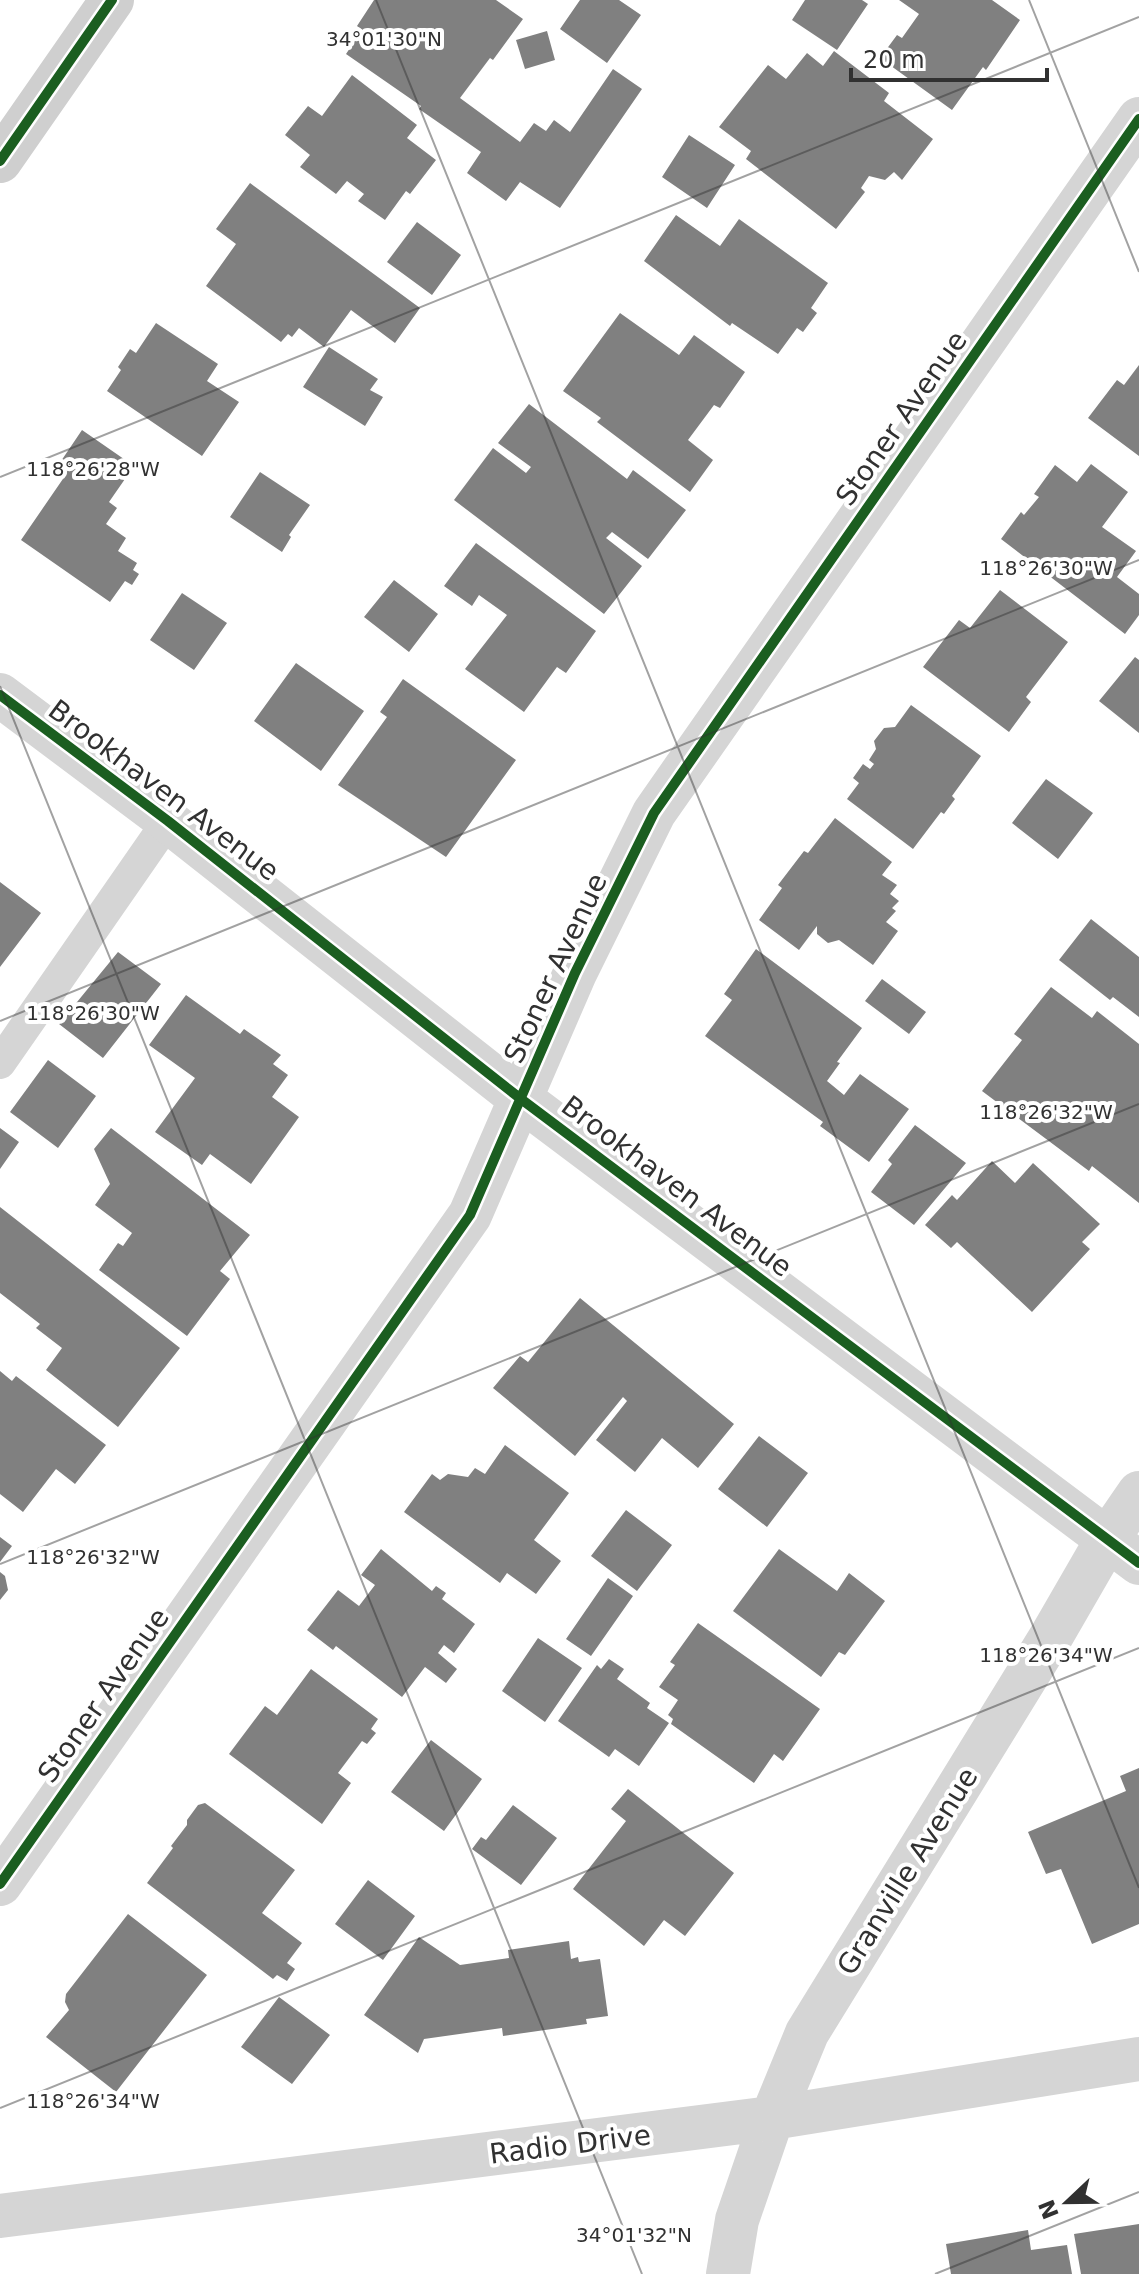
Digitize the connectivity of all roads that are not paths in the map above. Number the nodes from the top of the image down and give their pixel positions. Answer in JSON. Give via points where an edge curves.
{"nodes":[{"id":1,"x":112,"y":0,"type":"edge"},
{"id":2,"x":1139,"y":119,"type":"edge"},
{"id":3,"x":0,"y":161,"type":"edge"},
{"id":4,"x":0,"y":695,"type":"edge"},
{"id":5,"x":168,"y":821,"type":"junction"},
{"id":6,"x":0,"y":1063,"type":"edge"},
{"id":7,"x":521,"y":1099,"type":"junction"},
{"id":8,"x":1139,"y":1493,"type":"edge"},
{"id":9,"x":1124,"y":1551,"type":"edge"},
{"id":10,"x":0,"y":1884,"type":"edge"},
{"id":11,"x":1139,"y":2059,"type":"edge"},
{"id":12,"x":772,"y":2118,"type":"junction"},
{"id":13,"x":0,"y":2216,"type":"edge"},
{"id":14,"x":728,"y":2274,"type":"edge"}],
"edges":[{"from":1,"to":3,"type":"street"},
{"from":2,"to":7,"type":"street","name":"Stoner Avenue","via":[[654,813],[575,973]]},
{"from":4,"to":5,"type":"street","name":"Brookhaven Avenue"},
{"from":5,"to":6,"type":"lane"},
{"from":5,"to":7,"type":"street","name":"Brookhaven Avenue"},
{"from":7,"to":9,"type":"street","name":"Brookhaven Avenue"},
{"from":7,"to":10,"type":"street","name":"Stoner Avenue","via":[[470,1215]]},
{"from":8,"to":9,"type":"street","name":"Granville Avenue"},
{"from":9,"to":12,"type":"street","name":"Granville Avenue","via":[[1052,1635],[807,2033]]},
{"from":11,"to":12,"type":"street","name":"Radio Drive"},
{"from":12,"to":13,"type":"street","name":"Radio Drive"},
{"from":12,"to":14,"type":"street","name":"Granville Avenue","via":[[737,2220]]}]}
